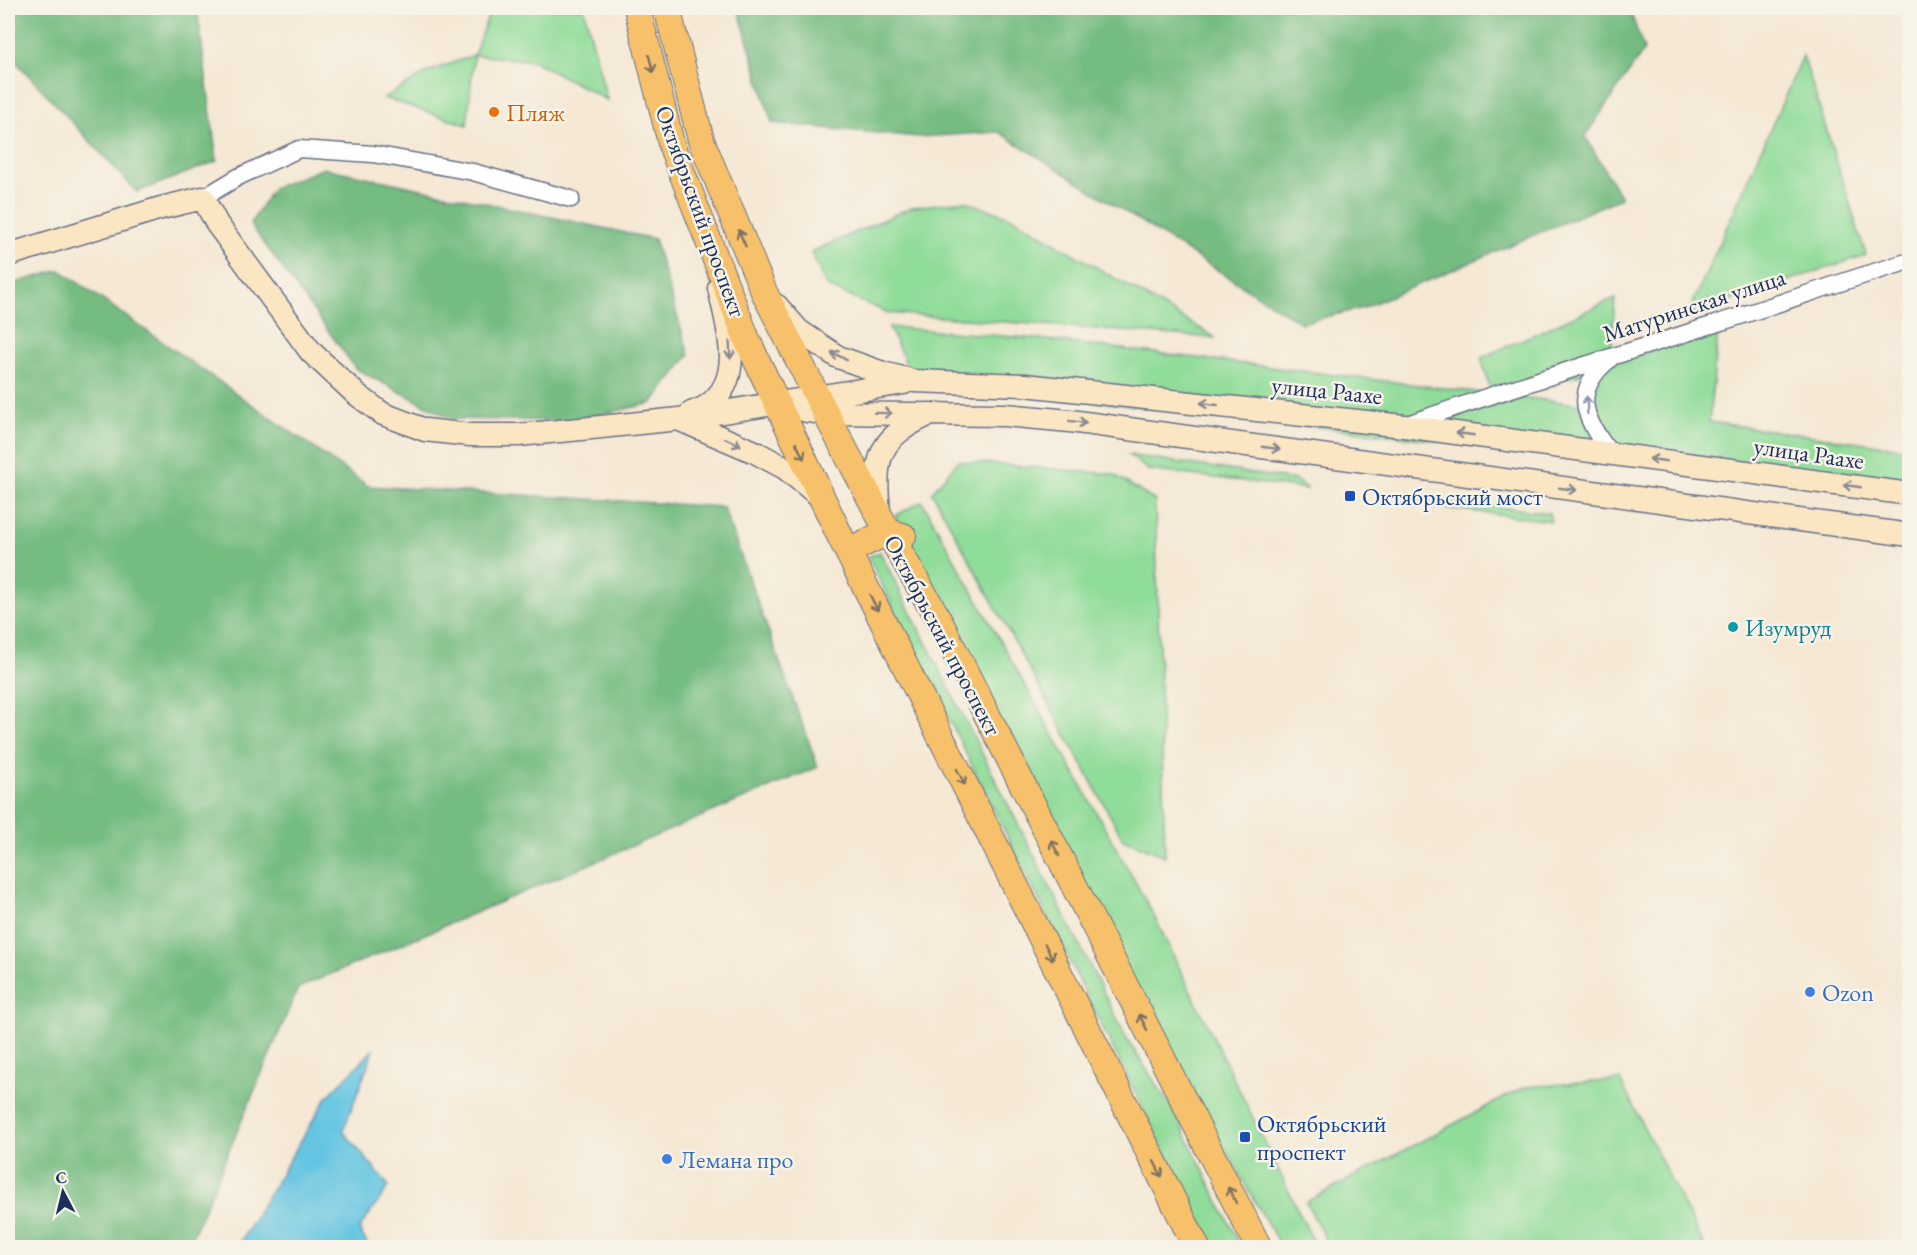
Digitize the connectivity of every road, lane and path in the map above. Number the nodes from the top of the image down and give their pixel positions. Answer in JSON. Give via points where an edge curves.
{"nodes":[{"id":1,"x":637,"y":8,"type":"edge"},
{"id":2,"x":667,"y":8,"type":"edge"},
{"id":3,"x":203,"y":198,"type":"junction"},
{"id":4,"x":571,"y":199,"type":"dead end"},
{"id":5,"x":711,"y":251,"type":"junction"},
{"id":6,"x":8,"y":255,"type":"edge"},
{"id":7,"x":1910,"y":261,"type":"edge"},
{"id":8,"x":764,"y":292,"type":"junction"},
{"id":9,"x":1611,"y":357,"type":"junction"},
{"id":10,"x":914,"y":381,"type":"junction"},
{"id":11,"x":777,"y":402,"type":"junction"},
{"id":12,"x":821,"y":404,"type":"junction"},
{"id":13,"x":931,"y":414,"type":"junction"},
{"id":14,"x":679,"y":419,"type":"junction"},
{"id":15,"x":1404,"y":426,"type":"junction"},
{"id":16,"x":1611,"y":454,"type":"junction"},
{"id":17,"x":1910,"y":494,"type":"edge"},
{"id":18,"x":823,"y":499,"type":"junction"},
{"id":19,"x":884,"y":524,"type":"junction"},
{"id":20,"x":1910,"y":535,"type":"edge"},
{"id":21,"x":848,"y":551,"type":"junction"},
{"id":22,"x":1197,"y":1248,"type":"edge"},
{"id":23,"x":1259,"y":1248,"type":"edge"}],
"edges":[{"from":1,"to":5,"type":"main road","name":"Октябрьский проспект","one_way":true,"via":[[672,147]]},
{"from":8,"to":2,"type":"main road","name":"Октябрьский проспект","one_way":true,"via":[[701,140]]},
{"from":3,"to":4,"type":"street","via":[[299,148],[373,154],[473,172]]},
{"from":3,"to":6,"type":"main road"},
{"from":3,"to":14,"type":"main road","via":[[224,234],[310,352],[383,414],[425,430],[470,435],[518,435]]},
{"from":5,"to":11,"type":"main road","name":"Октябрьский проспект"},
{"from":5,"to":14,"type":"main road","one_way":true,"via":[[732,350],[729,370],[723,390],[708,405]]},
{"from":7,"to":9,"type":"street","name":"Матуринская улица"},
{"from":10,"to":8,"type":"main road","name":"улица Раахе","one_way":true,"via":[[838,357],[799,331]]},
{"from":8,"to":12,"type":"main road","name":"Октябрьский проспект"},
{"from":9,"to":15,"type":"street","name":"Матуринская улица"},
{"from":16,"to":9,"type":"street","one_way":true,"via":[[1593,430],[1586,405],[1588,384]]},
{"from":10,"to":12,"type":"main road"},
{"from":15,"to":10,"type":"main road","name":"улица Раахе","one_way":true,"via":[[1025,385]]},
{"from":11,"to":12,"type":"main road","via":[[807,411]]},
{"from":11,"to":14,"type":"main road"},
{"from":11,"to":18,"type":"main road","name":"Октябрьский проспект","one_way":true},
{"from":12,"to":13,"type":"main road","one_way":true},
{"from":12,"to":19,"type":"main road","name":"Октябрьский проспект"},
{"from":13,"to":19,"type":"main road","via":[[910,423],[893,437],[882,454],[876,477]]},
{"from":13,"to":20,"type":"main road","one_way":true,"via":[[1070,421]]},
{"from":14,"to":18,"type":"main road","one_way":true,"via":[[785,468]]},
{"from":16,"to":15,"type":"main road","name":"улица Раахе","one_way":true},
{"from":17,"to":16,"type":"main road","name":"улица Раахе","one_way":true},
{"from":18,"to":21,"type":"main road","name":"Октябрьский проспект"},
{"from":19,"to":21,"type":"main road"},
{"from":23,"to":19,"type":"main road","name":"Октябрьский проспект","one_way":true,"via":[[972,685],[975,660],[909,540]]},
{"from":21,"to":22,"type":"main road","name":"Октябрьский проспект","one_way":true}]}
